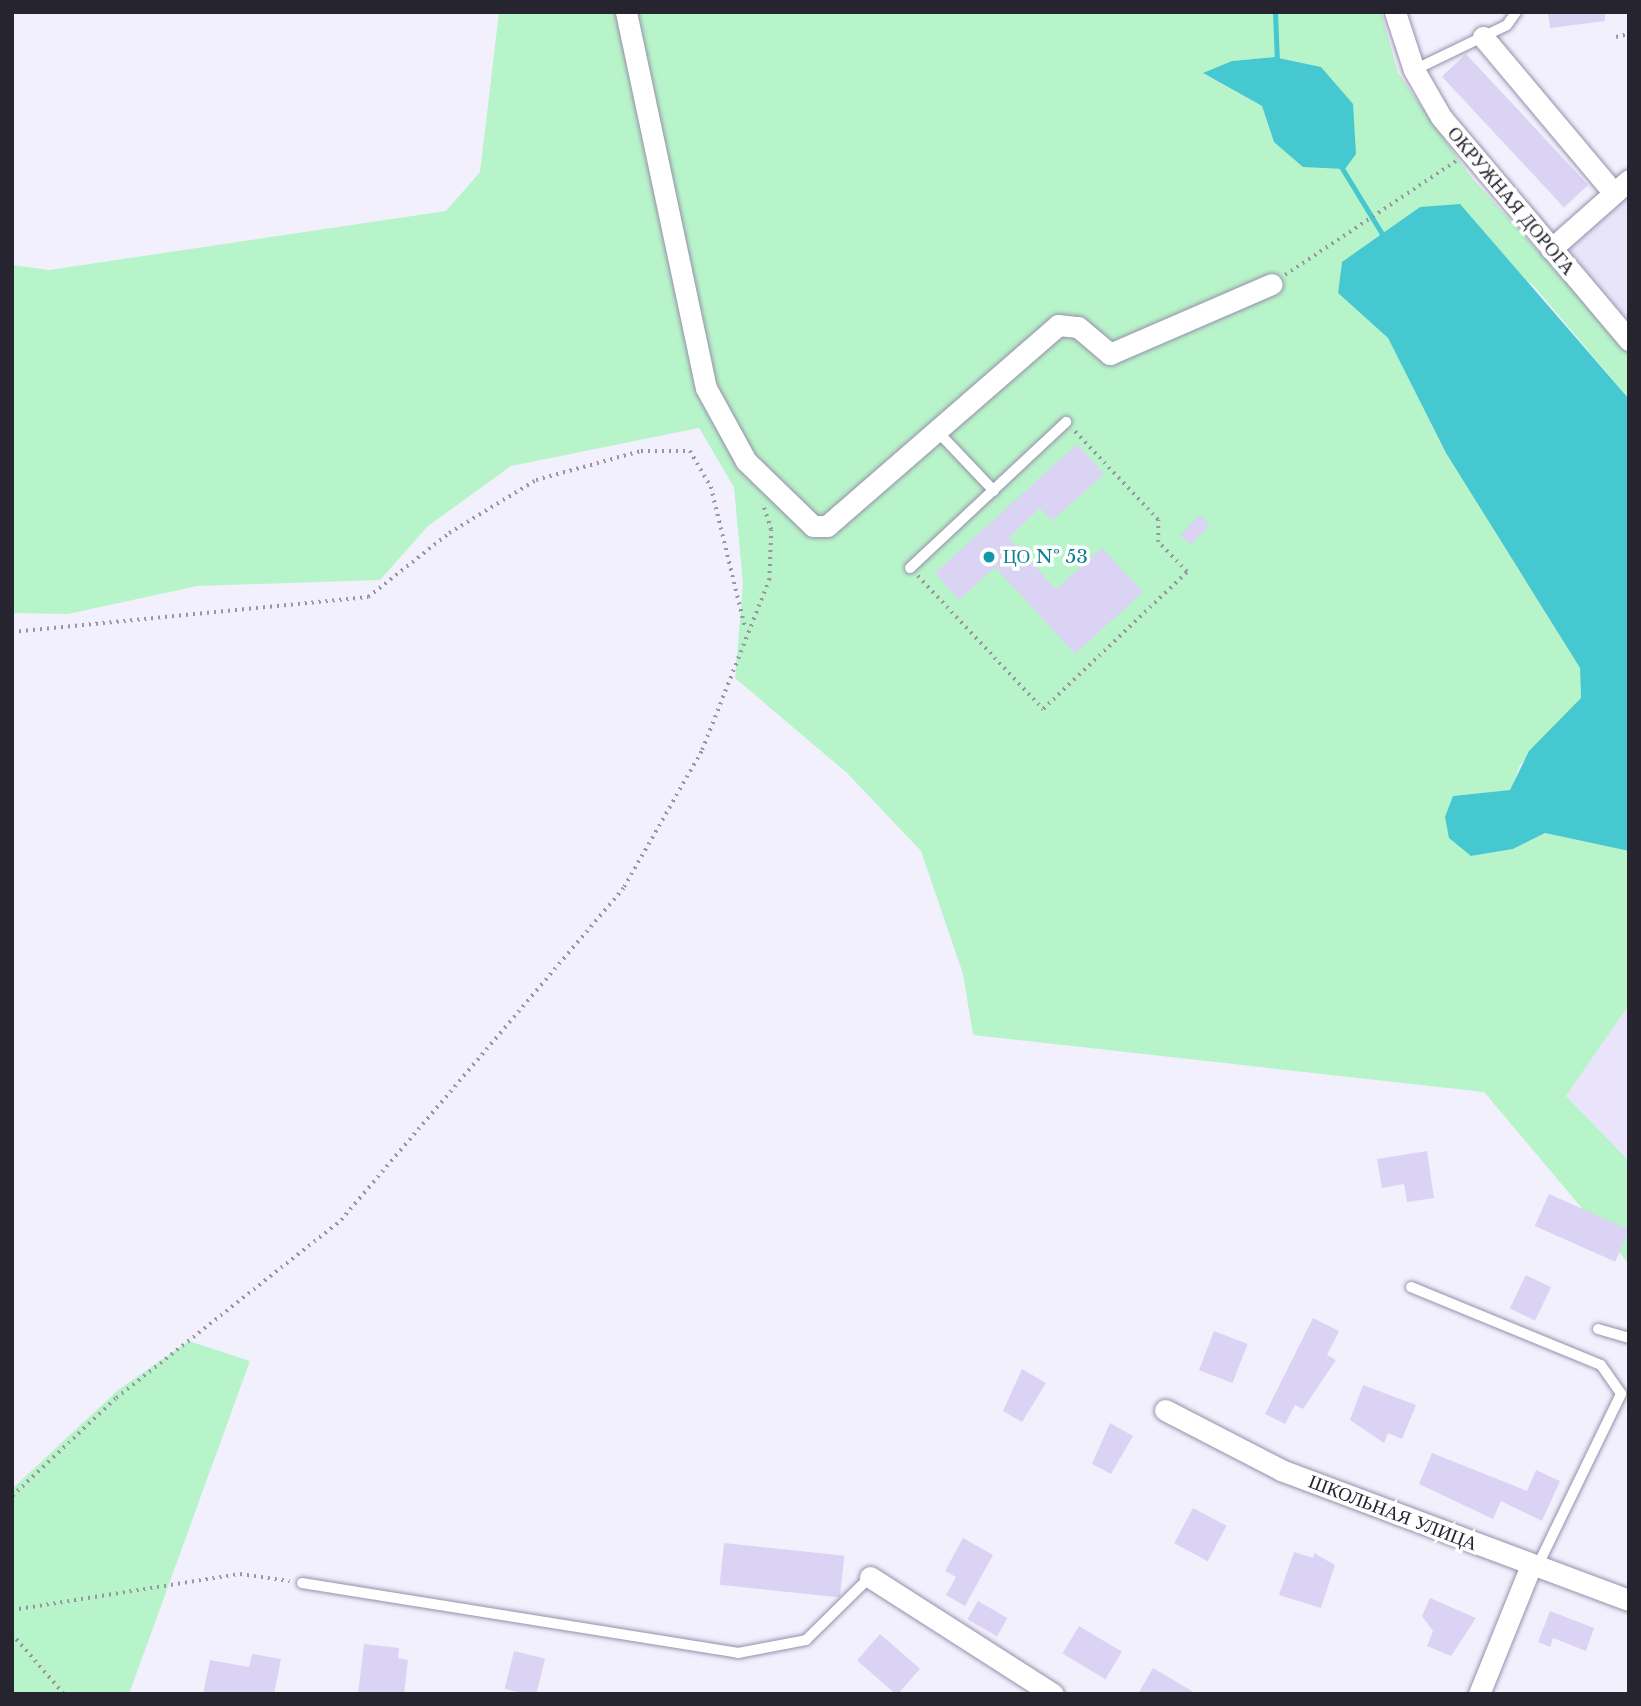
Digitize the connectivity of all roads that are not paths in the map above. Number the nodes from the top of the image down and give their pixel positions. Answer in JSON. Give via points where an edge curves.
{"nodes":[{"id":1,"x":626,"y":12,"type":"edge"},
{"id":2,"x":1395,"y":12,"type":"edge"},
{"id":3,"x":1516,"y":12,"type":"edge"},
{"id":4,"x":1483,"y":37,"type":"junction"},
{"id":5,"x":1414,"y":70,"type":"junction"},
{"id":6,"x":1621,"y":186,"type":"edge"},
{"id":7,"x":1551,"y":249,"type":"junction"},
{"id":8,"x":1272,"y":284,"type":"road end"},
{"id":9,"x":1629,"y":340,"type":"edge"},
{"id":10,"x":1066,"y":422,"type":"road end"},
{"id":11,"x":938,"y":432,"type":"junction"},
{"id":12,"x":994,"y":491,"type":"junction"},
{"id":13,"x":910,"y":568,"type":"road end"},
{"id":14,"x":1411,"y":1287,"type":"dead end"},
{"id":15,"x":1598,"y":1329,"type":"dead end"},
{"id":16,"x":1629,"y":1338,"type":"edge"},
{"id":17,"x":1629,"y":1386,"type":"edge"},
{"id":18,"x":1623,"y":1398,"type":"junction"},
{"id":19,"x":1165,"y":1410,"type":"dead end"},
{"id":20,"x":1534,"y":1566,"type":"junction"},
{"id":21,"x":870,"y":1577,"type":"joint"},
{"id":22,"x":302,"y":1583,"type":"road end"},
{"id":23,"x":1629,"y":1600,"type":"edge"},
{"id":24,"x":1052,"y":1694,"type":"edge"},
{"id":25,"x":1479,"y":1694,"type":"edge"}],
"edges":[{"from":1,"to":11,"type":"street","via":[[699,367],[746,461],[807,523],[823,528]]},
{"from":2,"to":5,"type":"street","name":"ОКРУЖНАЯ ДОРОГА"},
{"from":3,"to":4,"type":"lane","via":[[1507,25]]},
{"from":4,"to":5,"type":"lane"},
{"from":4,"to":6,"type":"street"},
{"from":5,"to":7,"type":"street","name":"ОКРУЖНАЯ ДОРОГА","via":[[1468,153]]},
{"from":6,"to":7,"type":"street"},
{"from":7,"to":9,"type":"street","name":"ОКРУЖНАЯ ДОРОГА"},
{"from":8,"to":11,"type":"street","via":[[1110,354],[1078,327],[1058,325]]},
{"from":10,"to":12,"type":"lane"},
{"from":11,"to":12,"type":"lane"},
{"from":12,"to":13,"type":"lane"},
{"from":14,"to":18,"type":"lane","via":[[1601,1365]]},
{"from":15,"to":16,"type":"lane"},
{"from":17,"to":18,"type":"lane"},
{"from":18,"to":20,"type":"lane"},
{"from":19,"to":20,"type":"street","name":"ШКОЛЬНАЯ УЛИЦА","via":[[1281,1471]]},
{"from":20,"to":23,"type":"street","name":"ШКОЛЬНАЯ УЛИЦА"},
{"from":20,"to":25,"type":"street"},
{"from":21,"to":22,"type":"lane","via":[[806,1640],[737,1653]]},
{"from":21,"to":24,"type":"street"}]}
